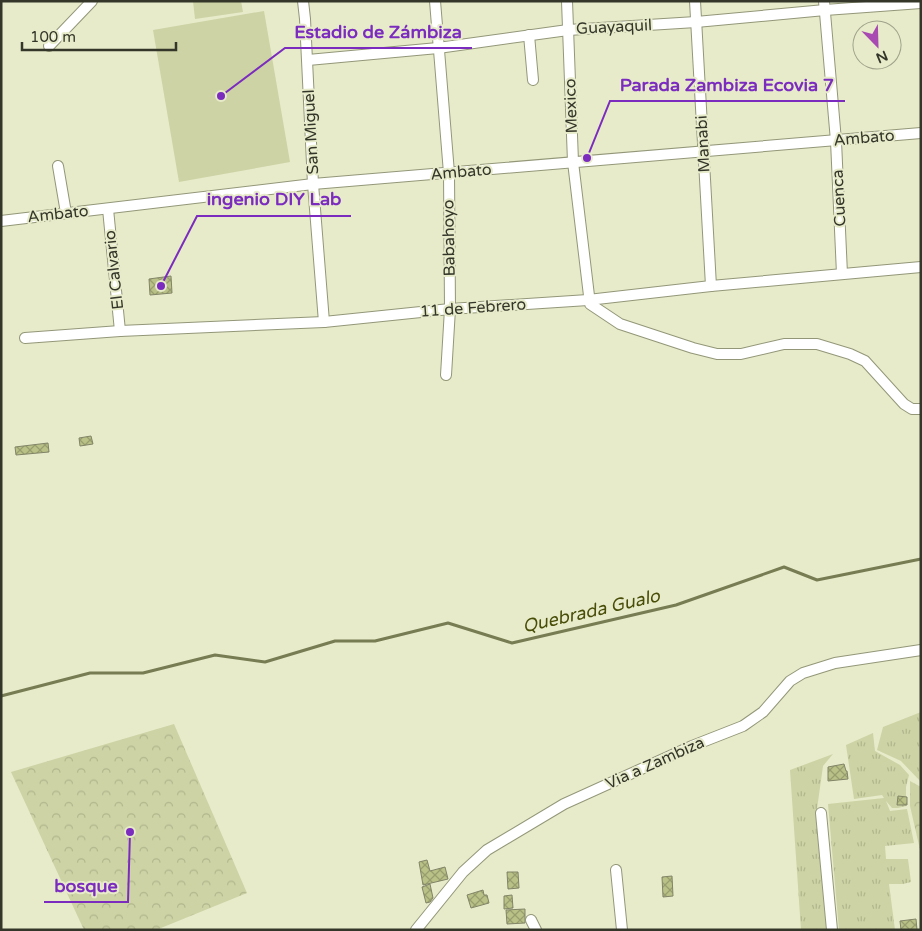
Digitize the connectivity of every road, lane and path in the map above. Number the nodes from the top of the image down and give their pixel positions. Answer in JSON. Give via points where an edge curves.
{"nodes":[{"id":1,"x":92,"y":1,"type":"edge"},
{"id":2,"x":302,"y":1,"type":"edge"},
{"id":3,"x":435,"y":1,"type":"edge"},
{"id":4,"x":567,"y":1,"type":"edge"},
{"id":5,"x":695,"y":1,"type":"edge"},
{"id":6,"x":921,"y":2,"type":"edge"},
{"id":7,"x":825,"y":6,"type":"edge"},
{"id":8,"x":696,"y":22,"type":"junction"},
{"id":9,"x":568,"y":30,"type":"junction"},
{"id":10,"x":530,"y":35,"type":"junction"},
{"id":11,"x":49,"y":46,"type":"dead end"},
{"id":12,"x":438,"y":48,"type":"junction"},
{"id":13,"x":308,"y":60,"type":"junction"},
{"id":14,"x":533,"y":80,"type":"dead end"},
{"id":15,"x":921,"y":133,"type":"edge"},
{"id":16,"x":836,"y":141,"type":"junction"},
{"id":17,"x":703,"y":151,"type":"junction"},
{"id":18,"x":573,"y":162,"type":"junction"},
{"id":19,"x":58,"y":166,"type":"dead end"},
{"id":20,"x":448,"y":173,"type":"junction"},
{"id":21,"x":313,"y":184,"type":"junction"},
{"id":22,"x":108,"y":209,"type":"junction"},
{"id":23,"x":66,"y":213,"type":"junction"},
{"id":24,"x":1,"y":220,"type":"edge"},
{"id":25,"x":921,"y":267,"type":"edge"},
{"id":26,"x":842,"y":274,"type":"junction"},
{"id":27,"x":711,"y":286,"type":"junction"},
{"id":28,"x":588,"y":300,"type":"junction"},
{"id":29,"x":450,"y":309,"type":"junction"},
{"id":30,"x":324,"y":322,"type":"junction"},
{"id":31,"x":120,"y":331,"type":"junction"},
{"id":32,"x":25,"y":338,"type":"dead end"},
{"id":33,"x":446,"y":375,"type":"dead end"},
{"id":34,"x":921,"y":409,"type":"edge"},
{"id":35,"x":921,"y":650,"type":"edge"},
{"id":36,"x":821,"y":812,"type":"dead end"},
{"id":37,"x":616,"y":870,"type":"dead end"},
{"id":38,"x":531,"y":920,"type":"dead end"},
{"id":39,"x":416,"y":930,"type":"edge"},
{"id":40,"x":536,"y":930,"type":"edge"},
{"id":41,"x":622,"y":930,"type":"edge"},
{"id":42,"x":832,"y":930,"type":"edge"}],
"edges":[{"from":1,"to":11,"type":"street"},
{"from":2,"to":13,"type":"street","name":"San Miguel"},
{"from":3,"to":12,"type":"street","name":"Babahoyo"},
{"from":4,"to":9,"type":"street","name":"Mexico"},
{"from":5,"to":8,"type":"street","name":"Manabi"},
{"from":6,"to":7,"type":"street","name":"Guayaquil"},
{"from":7,"to":8,"type":"street","name":"Guayaquil"},
{"from":7,"to":16,"type":"street","name":"Cuenca"},
{"from":8,"to":9,"type":"street","name":"Guayaquil"},
{"from":8,"to":17,"type":"street","name":"Manabi"},
{"from":9,"to":10,"type":"street","name":"Guayaquil"},
{"from":9,"to":18,"type":"street","name":"Mexico"},
{"from":10,"to":12,"type":"street","name":"Guayaquil"},
{"from":10,"to":14,"type":"street"},
{"from":12,"to":13,"type":"street","name":"Guayaquil"},
{"from":12,"to":20,"type":"street","name":"Babahoyo"},
{"from":13,"to":21,"type":"street","name":"San Miguel"},
{"from":15,"to":16,"type":"street","name":"Ambato"},
{"from":16,"to":17,"type":"street","name":"Ambato"},
{"from":16,"to":26,"type":"street","name":"Cuenca"},
{"from":17,"to":18,"type":"street","name":"Ambato"},
{"from":17,"to":27,"type":"street","name":"Manabi"},
{"from":18,"to":20,"type":"street","name":"Ambato"},
{"from":18,"to":28,"type":"street","name":"Mexico"},
{"from":19,"to":23,"type":"street"},
{"from":20,"to":21,"type":"street","name":"Ambato"},
{"from":20,"to":29,"type":"street","name":"Babahoyo"},
{"from":21,"to":22,"type":"street","name":"Ambato"},
{"from":21,"to":30,"type":"street","name":"San Miguel"},
{"from":22,"to":23,"type":"street","name":"Ambato"},
{"from":22,"to":31,"type":"street","name":"El Calvario"},
{"from":23,"to":24,"type":"street","name":"Ambato"},
{"from":25,"to":26,"type":"street","name":"11 de Febrero"},
{"from":26,"to":27,"type":"street","name":"11 de Febrero"},
{"from":27,"to":28,"type":"street","name":"11 de Febrero"},
{"from":28,"to":29,"type":"street","name":"11 de Febrero"},
{"from":28,"to":34,"type":"street","via":[[620,324],[717,354],[741,354],[784,344],[817,344],[850,354],[865,361],[904,404],[912,409]]},
{"from":29,"to":30,"type":"street","name":"11 de Febrero"},
{"from":29,"to":33,"type":"street","name":"Babahoyo"},
{"from":30,"to":31,"type":"street","name":"11 de Febrero"},
{"from":31,"to":32,"type":"street","name":"11 de Febrero"},
{"from":35,"to":39,"type":"street","name":"Via a Zambiza","via":[[835,663],[803,673],[790,681],[763,712],[743,726],[564,804],[487,850],[463,872]]},
{"from":36,"to":42,"type":"street"},
{"from":37,"to":41,"type":"street"},
{"from":38,"to":40,"type":"street"}]}
